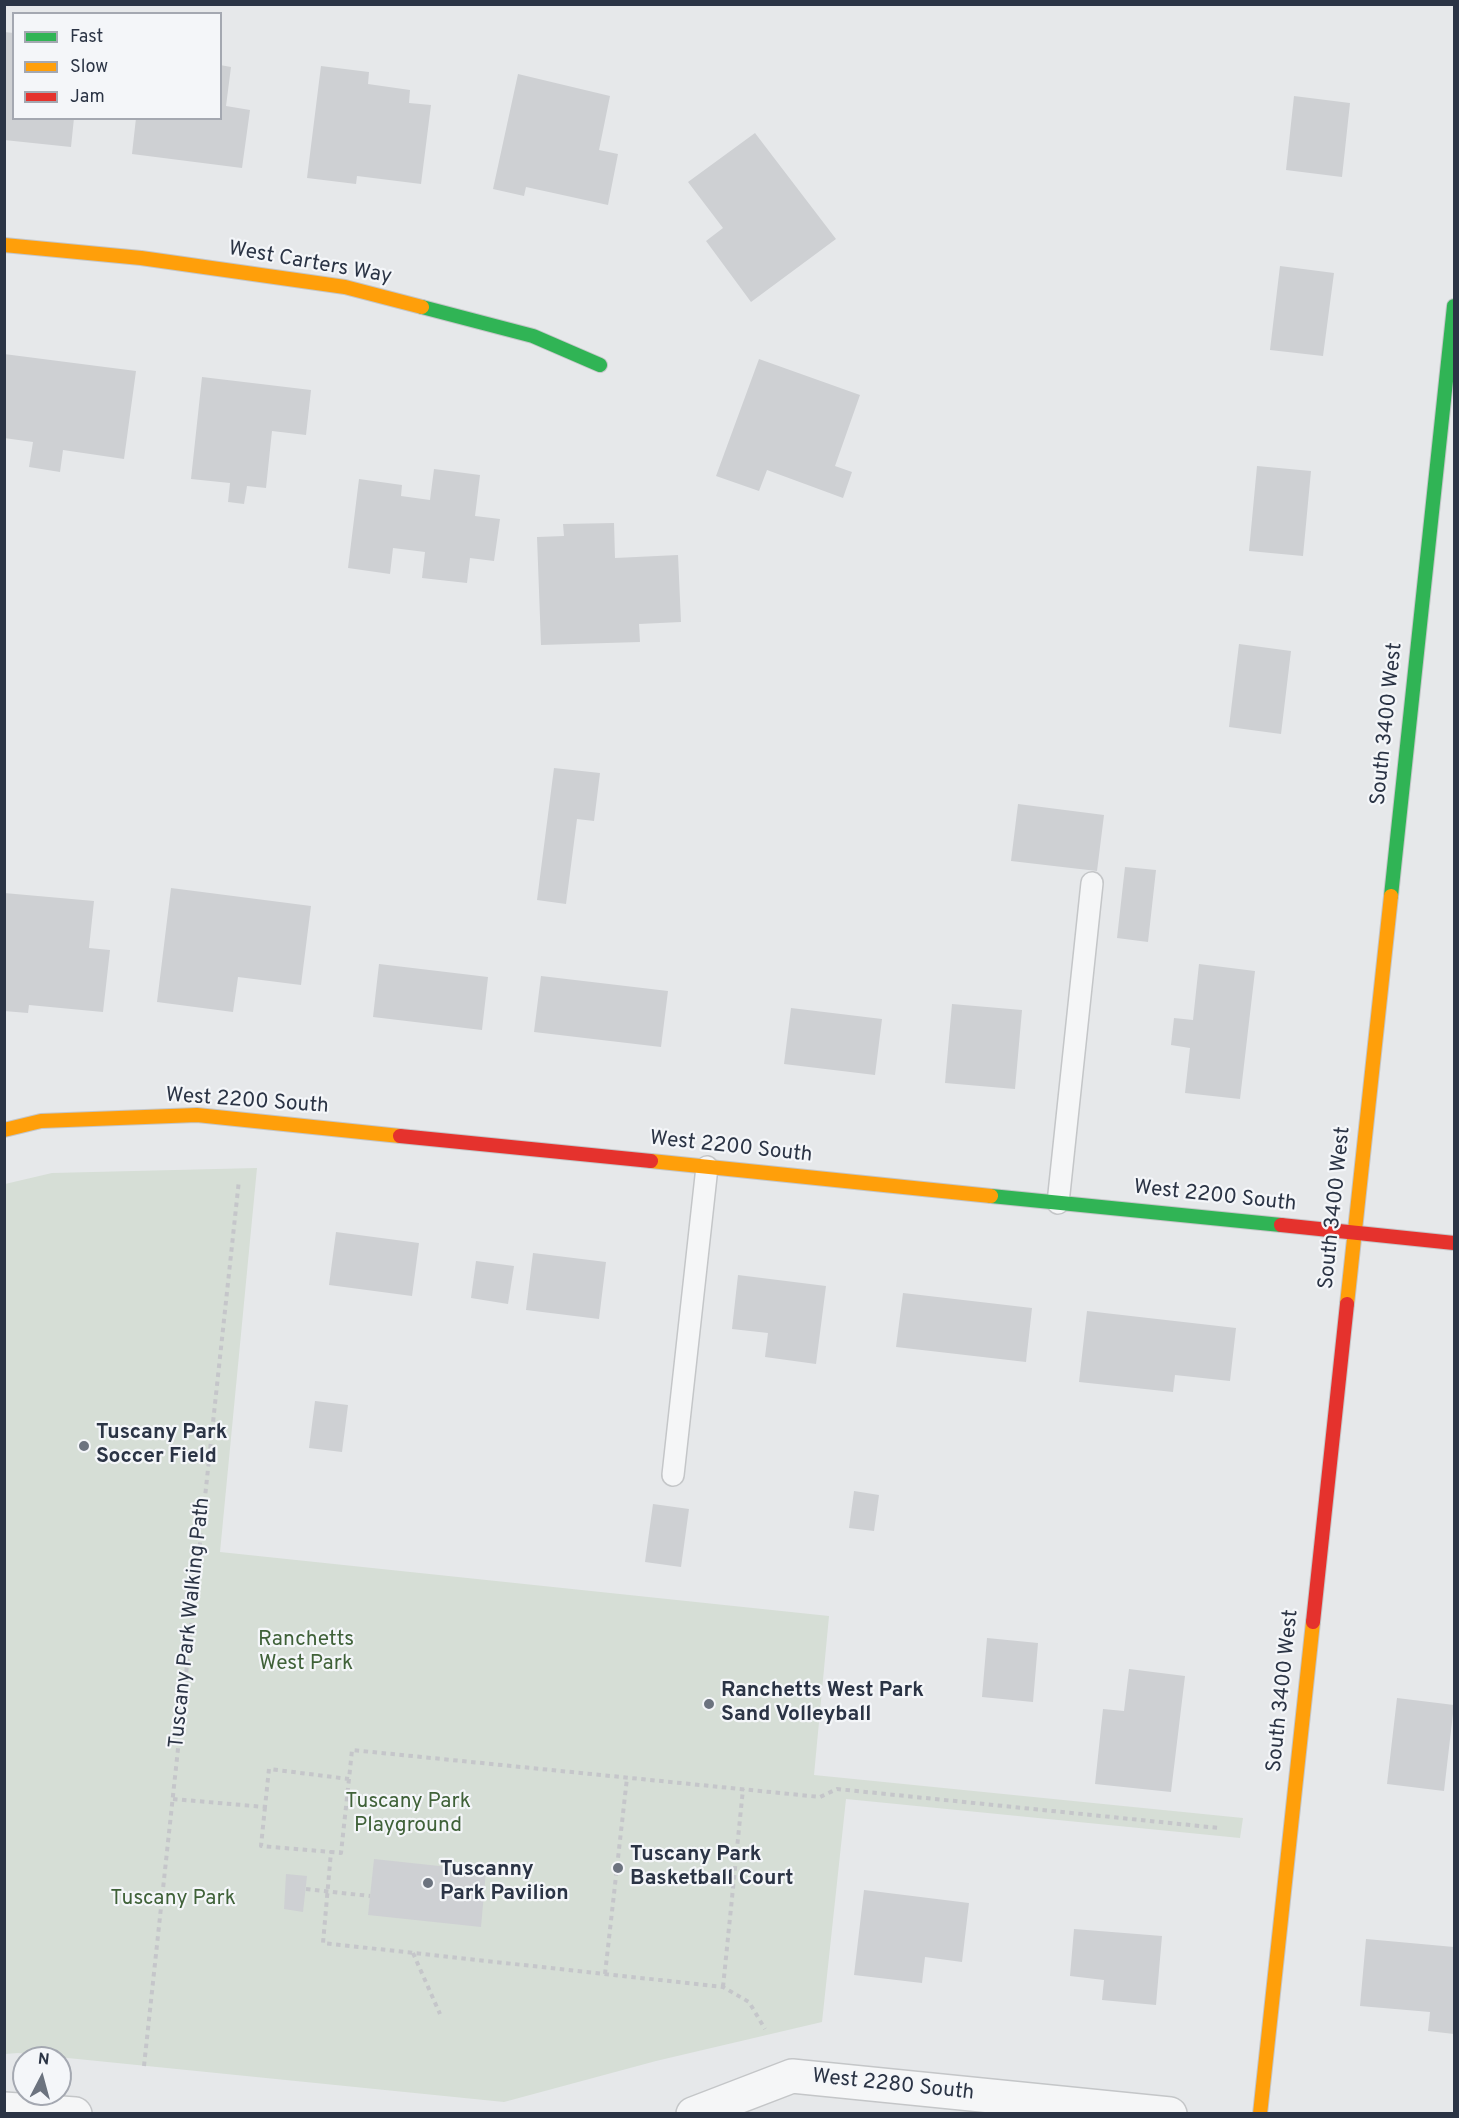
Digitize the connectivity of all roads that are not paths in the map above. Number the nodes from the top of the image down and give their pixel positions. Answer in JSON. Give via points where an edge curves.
{"nodes":[{"id":1,"x":4,"y":245,"type":"edge"},
{"id":2,"x":1455,"y":306,"type":"edge"},
{"id":3,"x":600,"y":365,"type":"dead end"},
{"id":4,"x":1092,"y":883,"type":"dead end"},
{"id":5,"x":4,"y":1131,"type":"edge"},
{"id":6,"x":707,"y":1167,"type":"junction"},
{"id":7,"x":1058,"y":1203,"type":"junction"},
{"id":8,"x":1354,"y":1233,"type":"junction"},
{"id":9,"x":1455,"y":1243,"type":"edge"},
{"id":10,"x":673,"y":1475,"type":"dead end"},
{"id":11,"x":4,"y":2109,"type":"edge"},
{"id":12,"x":75,"y":2114,"type":"edge"},
{"id":13,"x":693,"y":2114,"type":"edge"},
{"id":14,"x":1170,"y":2114,"type":"edge"},
{"id":15,"x":1260,"y":2114,"type":"edge"}],
"edges":[{"from":1,"to":3,"type":"street","name":"West Carters Way","via":[[141,258],[345,287],[533,336]]},
{"from":2,"to":8,"type":"street","name":"South 3400 West"},
{"from":4,"to":7,"type":"lane"},
{"from":5,"to":6,"type":"street","name":"West 2200 South","via":[[41,1121],[197,1115]]},
{"from":6,"to":7,"type":"street","name":"West 2200 South"},
{"from":6,"to":10,"type":"lane"},
{"from":7,"to":8,"type":"street","name":"West 2200 South"},
{"from":8,"to":9,"type":"street","name":"West 2200 South"},
{"from":8,"to":15,"type":"street","name":"South 3400 West"},
{"from":11,"to":12,"type":"street"},
{"from":13,"to":14,"type":"street","name":"West 2280 South","via":[[792,2076]]}]}
